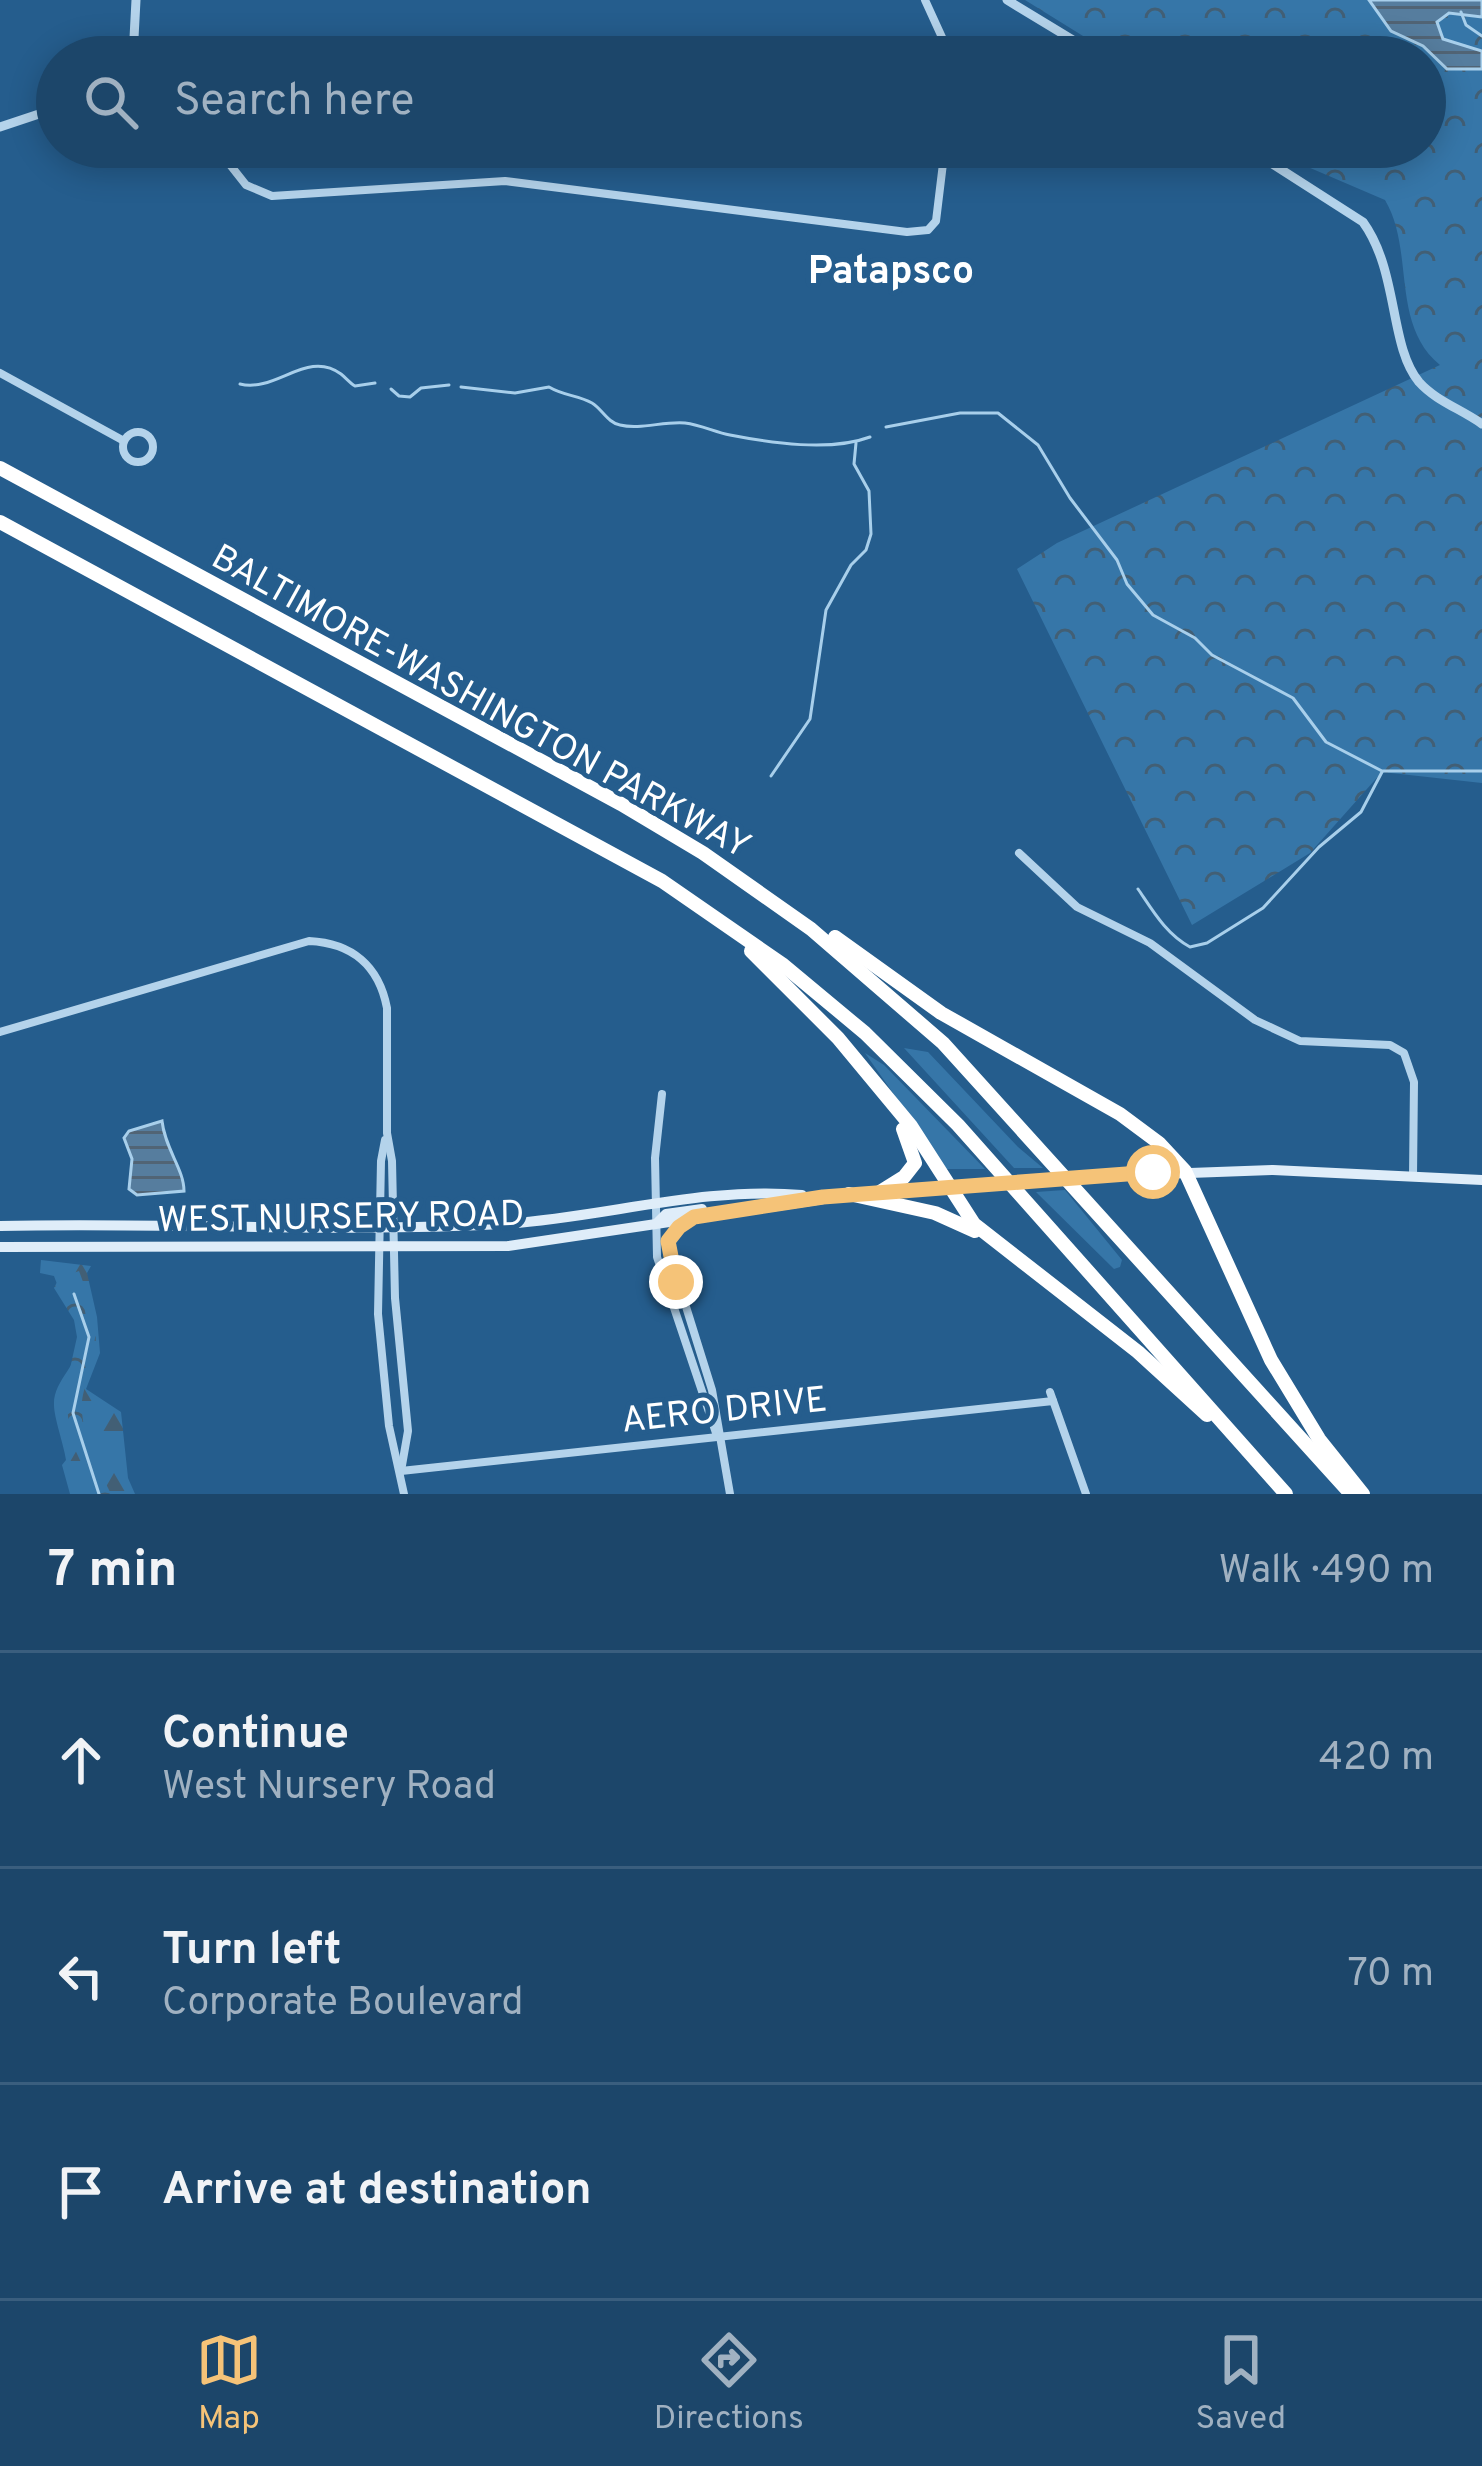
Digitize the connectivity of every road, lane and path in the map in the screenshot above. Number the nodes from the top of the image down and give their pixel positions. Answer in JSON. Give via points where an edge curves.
{"nodes":[{"id":1,"x":136,"y":0,"type":"edge"},
{"id":2,"x":925,"y":0,"type":"edge"},
{"id":3,"x":1007,"y":0,"type":"edge"},
{"id":4,"x":137,"y":36,"type":"edge"},
{"id":5,"x":941,"y":36,"type":"edge"},
{"id":6,"x":1066,"y":36,"type":"edge"},
{"id":7,"x":36,"y":116,"type":"edge"},
{"id":8,"x":0,"y":127,"type":"edge"},
{"id":9,"x":233,"y":168,"type":"edge"},
{"id":10,"x":942,"y":168,"type":"edge"},
{"id":11,"x":1279,"y":168,"type":"edge"},
{"id":12,"x":0,"y":373,"type":"edge"},
{"id":13,"x":1482,"y":424,"type":"edge"},
{"id":14,"x":124,"y":441,"type":"junction"},
{"id":15,"x":0,"y":470,"type":"edge"},
{"id":16,"x":0,"y":522,"type":"edge"},
{"id":17,"x":704,"y":854,"type":"junction"},
{"id":18,"x":1019,"y":854,"type":"dead end"},
{"id":19,"x":619,"y":859,"type":"junction"},
{"id":20,"x":0,"y":1033,"type":"edge"},
{"id":21,"x":662,"y":1094,"type":"dead end"},
{"id":22,"x":882,"y":1094,"type":"junction"},
{"id":23,"x":387,"y":1133,"type":"junction"},
{"id":24,"x":1185,"y":1171,"type":"junction"},
{"id":25,"x":1413,"y":1176,"type":"junction"},
{"id":26,"x":1482,"y":1180,"type":"edge"},
{"id":27,"x":949,"y":1186,"type":"junction"},
{"id":28,"x":761,"y":1191,"type":"junction"},
{"id":29,"x":880,"y":1192,"type":"junction"},
{"id":30,"x":849,"y":1194,"type":"junction"},
{"id":31,"x":823,"y":1197,"type":"junction"},
{"id":32,"x":655,"y":1205,"type":"junction"},
{"id":33,"x":694,"y":1217,"type":"junction"},
{"id":34,"x":655,"y":1225,"type":"junction"},
{"id":35,"x":0,"y":1226,"type":"edge"},
{"id":36,"x":378,"y":1226,"type":"junction"},
{"id":37,"x":395,"y":1226,"type":"junction"},
{"id":38,"x":990,"y":1238,"type":"junction"},
{"id":39,"x":0,"y":1247,"type":"edge"},
{"id":40,"x":378,"y":1247,"type":"junction"},
{"id":41,"x":396,"y":1248,"type":"junction"},
{"id":42,"x":717,"y":1436,"type":"junction"},
{"id":43,"x":1264,"y":1470,"type":"junction"},
{"id":44,"x":401,"y":1471,"type":"junction"},
{"id":45,"x":404,"y":1494,"type":"edge"},
{"id":46,"x":730,"y":1494,"type":"edge"},
{"id":47,"x":1085,"y":1494,"type":"edge"},
{"id":48,"x":1286,"y":1494,"type":"edge"},
{"id":49,"x":1351,"y":1494,"type":"edge"},
{"id":50,"x":1363,"y":1494,"type":"edge"}],
"edges":[{"from":1,"to":4,"type":"street"},
{"from":2,"to":5,"type":"street"},
{"from":3,"to":6,"type":"street"},
{"from":7,"to":8,"type":"street"},
{"from":9,"to":10,"type":"street","via":[[246,185],[272,196],[505,181],[923,232],[936,221]]},
{"from":11,"to":13,"type":"street","via":[[1363,222],[1390,278],[1413,374]]},
{"from":12,"to":14,"type":"street"},
{"from":14,"to":14,"type":"street","via":[[131,461],[152,454],[145,434]]},
{"from":15,"to":17,"type":"highway","name":"BALTIMORE-WASHINGTON PARKWAY"},
{"from":16,"to":19,"type":"highway","name":"BALTIMORE-WASHINGTON PARKWAY"},
{"from":17,"to":24,"type":"highway","via":[[760,884],[941,1013],[1138,1125]]},
{"from":17,"to":49,"type":"highway","name":"BALTIMORE-WASHINGTON PARKWAY","via":[[811,929],[943,1043]]},
{"from":18,"to":25,"type":"street","via":[[1077,907],[1150,943],[1255,1020],[1300,1041],[1390,1045],[1403,1053],[1414,1082]]},
{"from":19,"to":22,"type":"highway","via":[[752,952]]},
{"from":19,"to":43,"type":"highway","name":"BALTIMORE-WASHINGTON PARKWAY","via":[[782,964],[895,1061]]},
{"from":20,"to":23,"type":"street","via":[[292,944],[340,945],[368,964],[383,990]]},
{"from":21,"to":32,"type":"street"},
{"from":22,"to":27,"type":"highway"},
{"from":22,"to":29,"type":"highway","via":[[915,1163]]},
{"from":23,"to":36,"type":"street"},
{"from":23,"to":37,"type":"street"},
{"from":24,"to":25,"type":"main road","name":"WEST NURSERY ROAD"},
{"from":24,"to":27,"type":"main road","name":"WEST NURSERY ROAD","bridge":true},
{"from":24,"to":50,"type":"highway","via":[[1271,1360]]},
{"from":25,"to":26,"type":"main road","name":"WEST NURSERY ROAD"},
{"from":27,"to":29,"type":"main road","name":"WEST NURSERY ROAD"},
{"from":27,"to":38,"type":"highway"},
{"from":28,"to":31,"type":"main road","name":"WEST NURSERY ROAD"},
{"from":28,"to":32,"type":"main road","name":"WEST NURSERY ROAD"},
{"from":28,"to":34,"type":"main road","via":[[748,1202],[666,1214]]},
{"from":29,"to":30,"type":"main road","name":"WEST NURSERY ROAD"},
{"from":30,"to":31,"type":"main road","name":"WEST NURSERY ROAD"},
{"from":30,"to":38,"type":"highway","via":[[935,1213]]},
{"from":31,"to":33,"type":"main road","name":"WEST NURSERY ROAD"},
{"from":32,"to":34,"type":"street"},
{"from":32,"to":37,"type":"main road","name":"WEST NURSERY ROAD","via":[[516,1223]]},
{"from":33,"to":34,"type":"main road","name":"WEST NURSERY ROAD"},
{"from":33,"to":42,"type":"street","via":[[672,1234],[668,1249],[712,1390]]},
{"from":34,"to":41,"type":"main road","name":"WEST NURSERY ROAD","via":[[508,1246]]},
{"from":34,"to":42,"type":"street","via":[[665,1286]]},
{"from":35,"to":36,"type":"main road","name":"WEST NURSERY ROAD"},
{"from":36,"to":37,"type":"main road","name":"WEST NURSERY ROAD"},
{"from":36,"to":40,"type":"street"},
{"from":37,"to":41,"type":"street"},
{"from":38,"to":43,"type":"highway","via":[[1138,1352]]},
{"from":39,"to":40,"type":"main road","name":"WEST NURSERY ROAD"},
{"from":40,"to":41,"type":"main road","name":"WEST NURSERY ROAD"},
{"from":40,"to":44,"type":"street","via":[[377,1315]]},
{"from":41,"to":44,"type":"street","via":[[408,1431]]},
{"from":42,"to":44,"type":"street","name":"AERO DRIVE"},
{"from":42,"to":46,"type":"street"},
{"from":42,"to":47,"type":"street","name":"AERO DRIVE","via":[[1052,1396]]},
{"from":43,"to":48,"type":"highway","name":"BALTIMORE-WASHINGTON PARKWAY"},
{"from":44,"to":45,"type":"street"}]}
